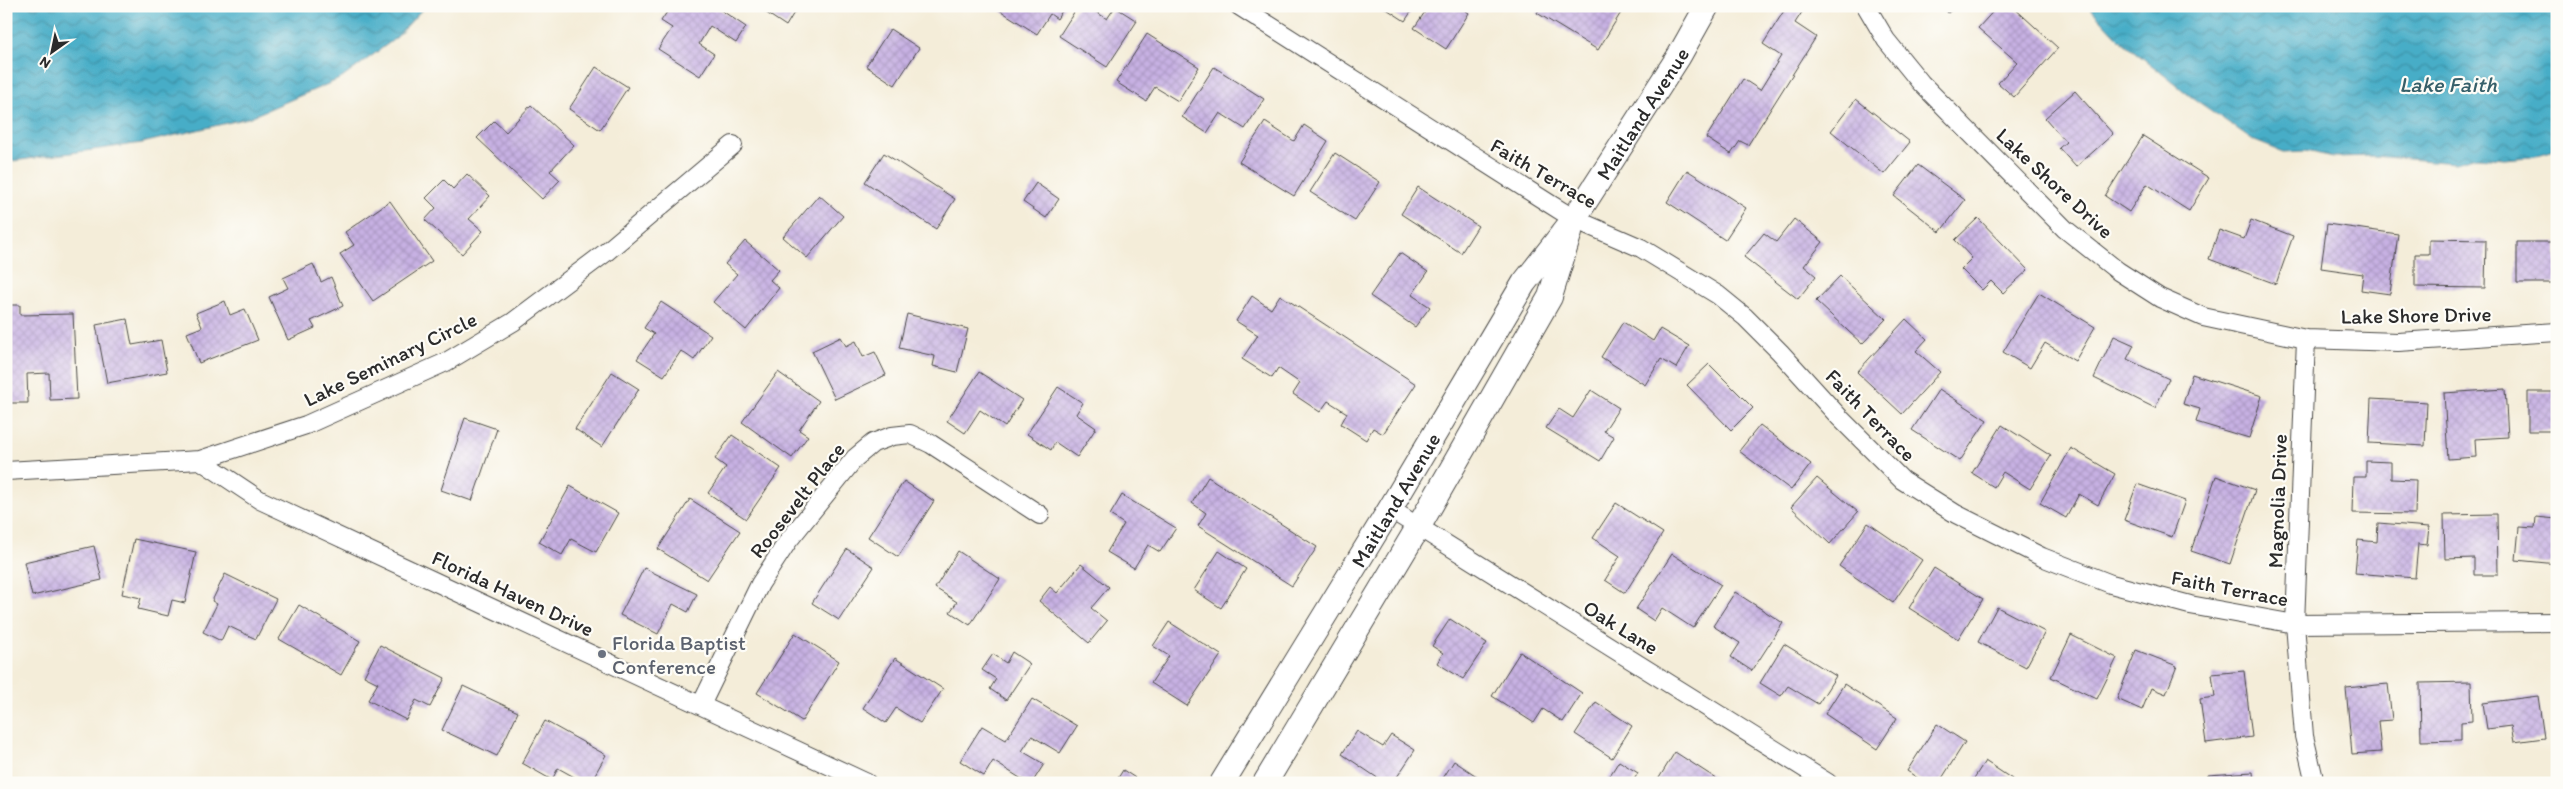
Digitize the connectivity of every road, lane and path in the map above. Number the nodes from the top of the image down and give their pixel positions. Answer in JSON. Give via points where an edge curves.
{"nodes":[{"id":1,"x":1240,"y":6,"type":"edge"},
{"id":2,"x":1707,"y":6,"type":"edge"},
{"id":3,"x":1866,"y":6,"type":"edge"},
{"id":4,"x":733,"y":145,"type":"dead end"},
{"id":5,"x":1574,"y":219,"type":"junction"},
{"id":6,"x":2557,"y":332,"type":"edge"},
{"id":7,"x":2306,"y":339,"type":"junction"},
{"id":8,"x":200,"y":460,"type":"junction"},
{"id":9,"x":6,"y":471,"type":"edge"},
{"id":10,"x":1390,"y":509,"type":"junction"},
{"id":11,"x":1040,"y":515,"type":"dead end"},
{"id":12,"x":1420,"y":526,"type":"junction"},
{"id":13,"x":2557,"y":622,"type":"edge"},
{"id":14,"x":2295,"y":624,"type":"junction"},
{"id":15,"x":701,"y":705,"type":"junction"},
{"id":16,"x":1227,"y":774,"type":"edge"},
{"id":17,"x":1266,"y":782,"type":"edge"},
{"id":18,"x":866,"y":783,"type":"edge"},
{"id":19,"x":1828,"y":783,"type":"edge"},
{"id":20,"x":2315,"y":783,"type":"edge"}],
"edges":[{"from":1,"to":5,"type":"street","name":"Faith Terrace"},
{"from":2,"to":5,"type":"main road","name":"Maitland Avenue","via":[[1679,56]]},
{"from":3,"to":7,"type":"street","name":"Lake Shore Drive","via":[[1886,40],[1920,83],[2065,229],[2118,271],[2160,298],[2203,317]]},
{"from":4,"to":8,"type":"street","name":"Lake Seminary Circle","via":[[605,253],[514,322],[446,362],[306,425]]},
{"from":5,"to":10,"type":"main road","name":"Maitland Avenue","via":[[1524,283]]},
{"from":5,"to":12,"type":"main road","name":"Maitland Avenue","via":[[1550,297]]},
{"from":5,"to":14,"type":"street","name":"Faith Terrace","via":[[1641,248],[1718,295],[1780,352],[1902,480],[1956,514],[2042,558],[2111,584],[2190,605]]},
{"from":6,"to":7,"type":"street","name":"Lake Shore Drive","via":[[2398,342]]},
{"from":7,"to":14,"type":"street","name":"Magnolia Drive"},
{"from":8,"to":9,"type":"street","name":"Lake Seminary Circle"},
{"from":8,"to":15,"type":"street","name":"Florida Haven Drive","via":[[260,500]]},
{"from":10,"to":12,"type":"street","name":"Oak Lane"},
{"from":10,"to":16,"type":"main road","name":"Maitland Avenue"},
{"from":11,"to":15,"type":"street","name":"Roosevelt Place","via":[[931,444],[910,434],[873,443],[855,458],[788,541],[760,584]]},
{"from":12,"to":17,"type":"main road","name":"Maitland Avenue"},
{"from":12,"to":19,"type":"street","name":"Oak Lane"},
{"from":13,"to":14,"type":"street","name":"Faith Terrace"},
{"from":14,"to":20,"type":"street","name":"Magnolia Drive","via":[[2304,736]]},
{"from":15,"to":18,"type":"street","name":"Florida Haven Drive"},
{"from":16,"to":17,"type":"main road"}]}
